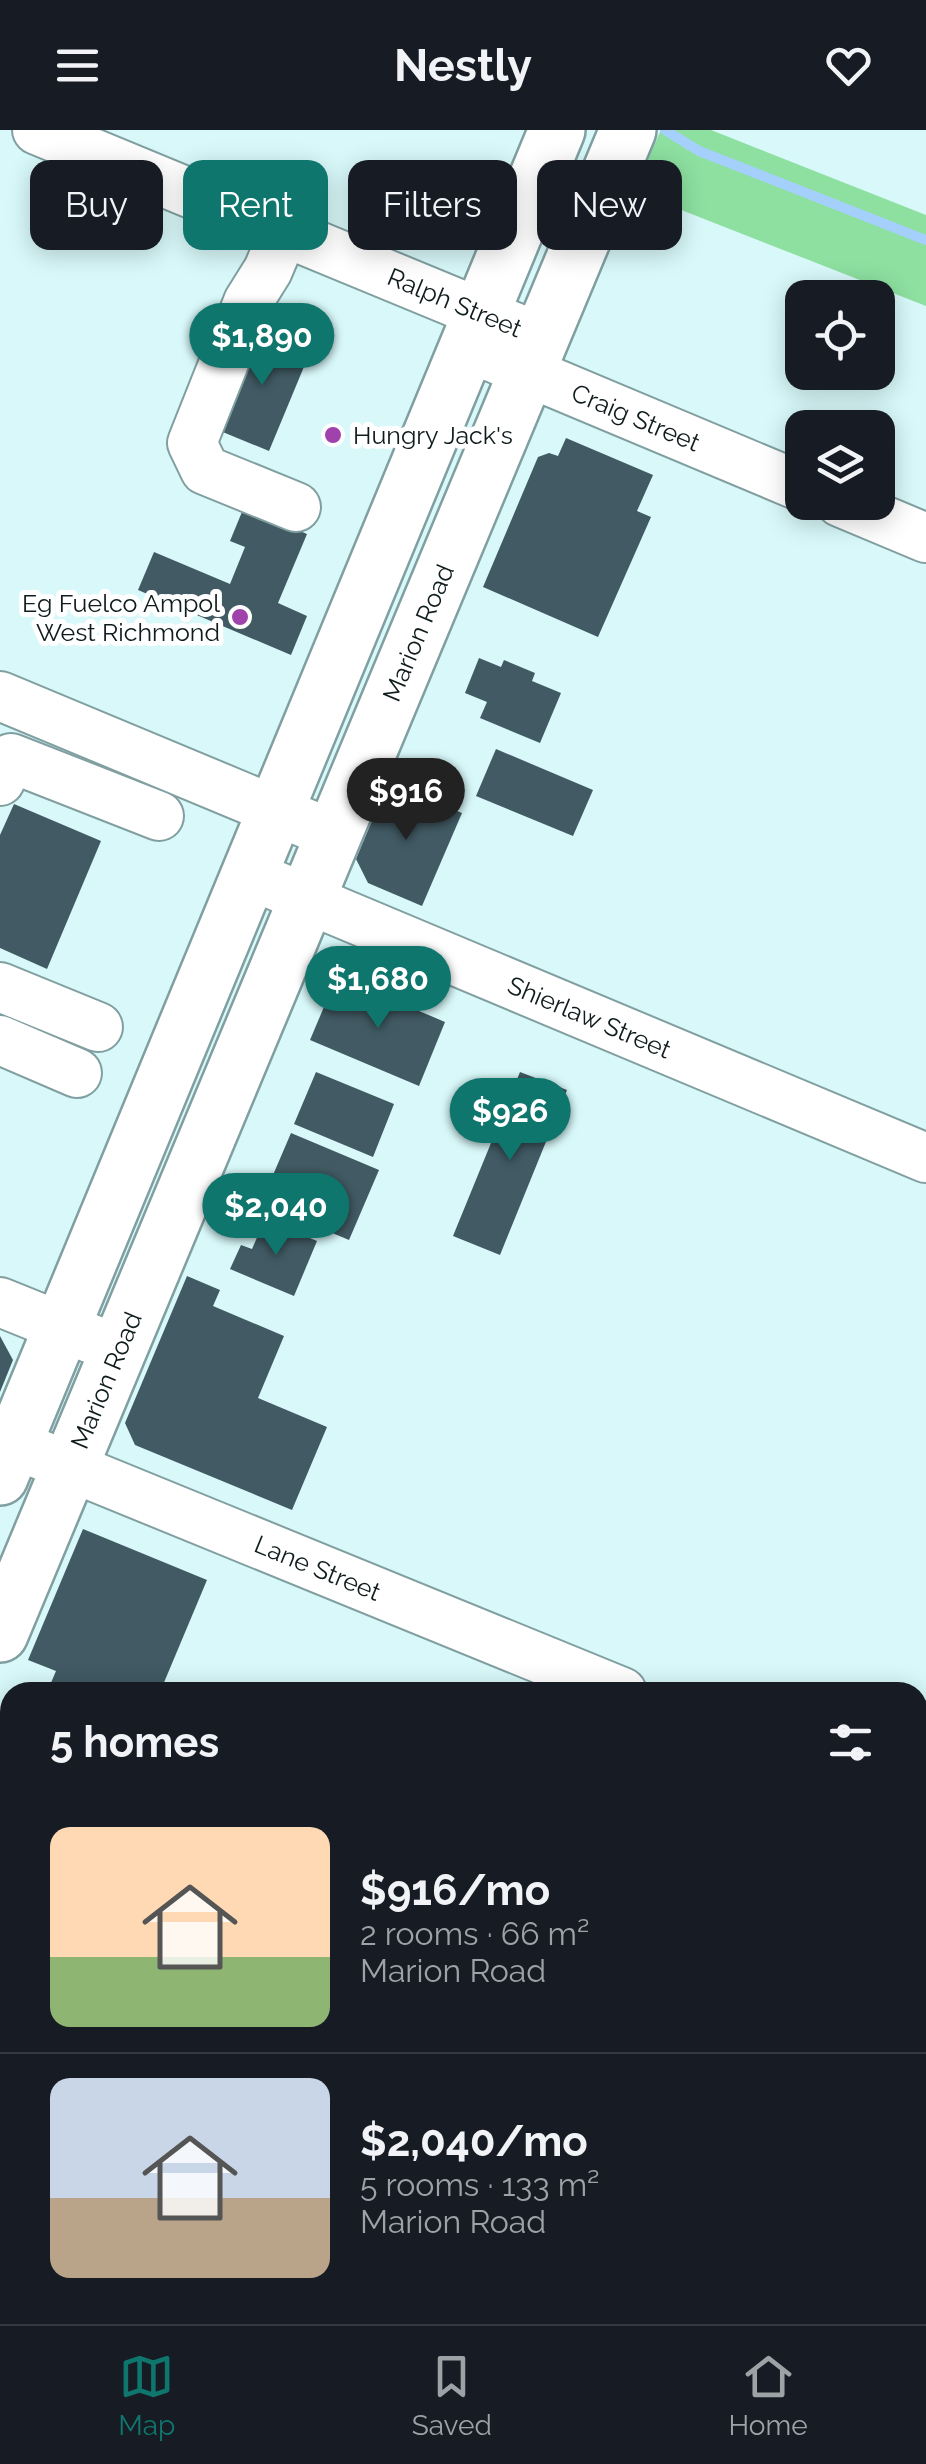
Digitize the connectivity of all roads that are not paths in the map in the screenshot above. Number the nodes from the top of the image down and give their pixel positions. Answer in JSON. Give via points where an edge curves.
{"nodes":[{"id":1,"x":37,"y":130,"type":"edge"},
{"id":2,"x":557,"y":130,"type":"edge"},
{"id":3,"x":628,"y":130,"type":"edge"},
{"id":4,"x":183,"y":190,"type":"edge"},
{"id":5,"x":276,"y":250,"type":"edge"},
{"id":6,"x":319,"y":250,"type":"edge"},
{"id":7,"x":475,"y":330,"type":"junction"},
{"id":8,"x":534,"y":355,"type":"junction"},
{"id":9,"x":785,"y":479,"type":"edge"},
{"id":10,"x":296,"y":507,"type":"dead end"},
{"id":11,"x":883,"y":520,"type":"edge"},
{"id":12,"x":926,"y":538,"type":"edge"},
{"id":13,"x":16,"y":703,"type":"edge"},
{"id":14,"x":6,"y":769,"type":"edge"},
{"id":15,"x":0,"y":810,"type":"edge"},
{"id":16,"x":277,"y":810,"type":"junction"},
{"id":17,"x":159,"y":816,"type":"dead end"},
{"id":18,"x":334,"y":835,"type":"junction"},
{"id":19,"x":250,"y":876,"type":"junction"},
{"id":20,"x":306,"y":900,"type":"junction"},
{"id":21,"x":0,"y":987,"type":"edge"},
{"id":22,"x":0,"y":1014,"type":"edge"},
{"id":23,"x":0,"y":1040,"type":"edge"},
{"id":24,"x":78,"y":1073,"type":"dead end"},
{"id":25,"x":926,"y":1158,"type":"edge"},
{"id":26,"x":0,"y":1302,"type":"edge"},
{"id":27,"x":63,"y":1328,"type":"junction"},
{"id":28,"x":119,"y":1350,"type":"junction"},
{"id":29,"x":7,"y":1461,"type":"edge"},
{"id":30,"x":69,"y":1466,"type":"junction"},
{"id":31,"x":0,"y":1634,"type":"edge"},
{"id":32,"x":598,"y":1682,"type":"edge"}],
"edges":[{"from":1,"to":4,"type":"street","name":"Ralph Street"},
{"from":2,"to":7,"type":"main road"},
{"from":3,"to":8,"type":"main road","name":"Marion Road"},
{"from":5,"to":10,"type":"street","via":[[248,302],[192,443],[206,470]]},
{"from":6,"to":7,"type":"street","name":"Ralph Street"},
{"from":7,"to":8,"type":"street","name":"Ralph Street"},
{"from":7,"to":16,"type":"main road"},
{"from":8,"to":9,"type":"street","name":"Craig Street"},
{"from":8,"to":18,"type":"main road","name":"Marion Road"},
{"from":11,"to":12,"type":"street"},
{"from":13,"to":14,"type":"street"},
{"from":13,"to":16,"type":"street"},
{"from":14,"to":15,"type":"street"},
{"from":14,"to":17,"type":"street"},
{"from":16,"to":18,"type":"street"},
{"from":16,"to":19,"type":"main road"},
{"from":18,"to":20,"type":"main road","name":"Marion Road"},
{"from":19,"to":20,"type":"street","name":"Shierlaw Street"},
{"from":19,"to":27,"type":"main road"},
{"from":20,"to":25,"type":"street","name":"Shierlaw Street"},
{"from":20,"to":28,"type":"main road","name":"Marion Road"},
{"from":21,"to":22,"type":"street","via":[[98,1027],[20,1023]]},
{"from":23,"to":24,"type":"street"},
{"from":26,"to":27,"type":"street"},
{"from":27,"to":28,"type":"street"},
{"from":27,"to":29,"type":"main road"},
{"from":28,"to":30,"type":"main road","name":"Marion Road"},
{"from":29,"to":30,"type":"street","name":"Lane Street"},
{"from":30,"to":31,"type":"main road","name":"Marion Road"},
{"from":30,"to":32,"type":"street","name":"Lane Street"}]}
